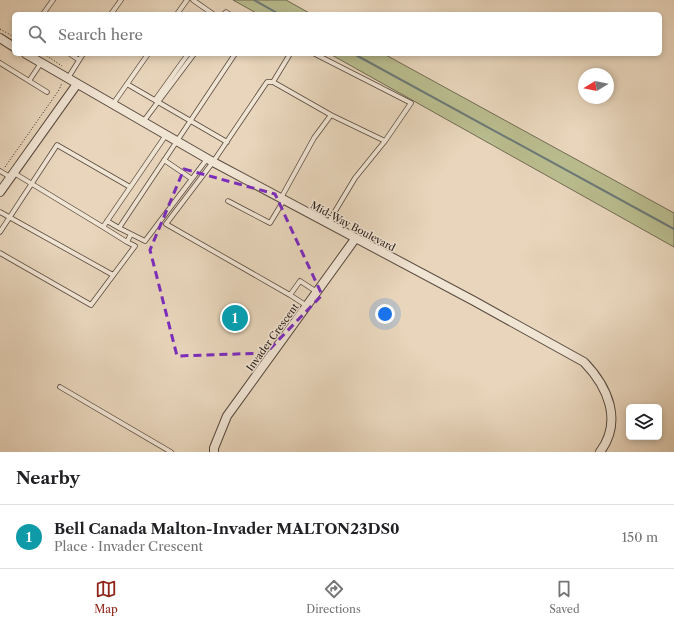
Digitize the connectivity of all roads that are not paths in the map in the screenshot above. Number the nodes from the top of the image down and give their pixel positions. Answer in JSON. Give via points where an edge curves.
{"nodes":[{"id":1,"x":53,"y":0,"type":"edge"},
{"id":2,"x":121,"y":0,"type":"edge"},
{"id":3,"x":187,"y":0,"type":"edge"},
{"id":4,"x":193,"y":0,"type":"edge"},
{"id":5,"x":44,"y":12,"type":"edge"},
{"id":6,"x":112,"y":12,"type":"edge"},
{"id":7,"x":178,"y":12,"type":"edge"},
{"id":8,"x":210,"y":12,"type":"edge"},
{"id":9,"x":0,"y":38,"type":"edge"},
{"id":10,"x":12,"y":46,"type":"edge"},
{"id":11,"x":30,"y":56,"type":"edge"},
{"id":12,"x":73,"y":56,"type":"edge"},
{"id":13,"x":82,"y":56,"type":"edge"},
{"id":14,"x":147,"y":56,"type":"edge"},
{"id":15,"x":187,"y":56,"type":"edge"},
{"id":16,"x":192,"y":56,"type":"edge"},
{"id":17,"x":234,"y":56,"type":"edge"},
{"id":18,"x":289,"y":56,"type":"edge"},
{"id":19,"x":319,"y":56,"type":"edge"},
{"id":20,"x":79,"y":60,"type":"junction"},
{"id":21,"x":0,"y":63,"type":"edge"},
{"id":22,"x":42,"y":63,"type":"junction"},
{"id":23,"x":67,"y":78,"type":"junction"},
{"id":24,"x":29,"y":81,"type":"junction"},
{"id":25,"x":274,"y":82,"type":"junction"},
{"id":26,"x":77,"y":84,"type":"junction"},
{"id":27,"x":127,"y":84,"type":"junction"},
{"id":28,"x":47,"y":92,"type":"dead end"},
{"id":29,"x":156,"y":101,"type":"junction"},
{"id":30,"x":113,"y":105,"type":"junction"},
{"id":31,"x":331,"y":115,"type":"junction"},
{"id":32,"x":190,"y":120,"type":"junction"},
{"id":33,"x":143,"y":122,"type":"junction"},
{"id":34,"x":166,"y":135,"type":"junction"},
{"id":35,"x":176,"y":141,"type":"junction"},
{"id":36,"x":385,"y":141,"type":"junction"},
{"id":37,"x":227,"y":142,"type":"junction"},
{"id":38,"x":164,"y":160,"type":"junction"},
{"id":39,"x":210,"y":160,"type":"junction"},
{"id":40,"x":0,"y":170,"type":"edge"},
{"id":41,"x":12,"y":175,"type":"junction"},
{"id":42,"x":192,"y":179,"type":"junction"},
{"id":43,"x":31,"y":184,"type":"junction"},
{"id":44,"x":130,"y":187,"type":"junction"},
{"id":45,"x":1,"y":188,"type":"edge"},
{"id":46,"x":283,"y":199,"type":"junction"},
{"id":47,"x":228,"y":201,"type":"dead end"},
{"id":48,"x":0,"y":212,"type":"edge"},
{"id":49,"x":10,"y":217,"type":"junction"},
{"id":50,"x":107,"y":221,"type":"junction"},
{"id":51,"x":327,"y":224,"type":"junction"},
{"id":52,"x":103,"y":227,"type":"junction"},
{"id":53,"x":119,"y":228,"type":"junction"},
{"id":54,"x":0,"y":232,"type":"edge"},
{"id":55,"x":131,"y":234,"type":"junction"},
{"id":56,"x":355,"y":239,"type":"junction"},
{"id":57,"x":127,"y":242,"type":"junction"},
{"id":58,"x":0,"y":253,"type":"edge"},
{"id":59,"x":113,"y":275,"type":"junction"},
{"id":60,"x":317,"y":292,"type":"junction"},
{"id":61,"x":290,"y":295,"type":"junction"},
{"id":62,"x":307,"y":306,"type":"junction"},
{"id":63,"x":60,"y":387,"type":"dead end"},
{"id":64,"x":171,"y":452,"type":"edge"},
{"id":65,"x":214,"y":452,"type":"edge"},
{"id":66,"x":600,"y":452,"type":"edge"}],
"edges":[{"from":1,"to":5,"type":"lane"},
{"from":2,"to":6,"type":"lane"},
{"from":3,"to":7,"type":"lane"},
{"from":4,"to":8,"type":"lane"},
{"from":9,"to":10,"type":"street"},
{"from":11,"to":22,"type":"street","name":"Mid-Way Boulevard"},
{"from":12,"to":20,"type":"lane"},
{"from":13,"to":20,"type":"lane"},
{"from":14,"to":27,"type":"lane"},
{"from":15,"to":29,"type":"lane"},
{"from":16,"to":29,"type":"lane"},
{"from":17,"to":32,"type":"lane"},
{"from":18,"to":25,"type":"lane"},
{"from":19,"to":36,"type":"lane","via":[[411,103]]},
{"from":20,"to":23,"type":"lane"},
{"from":21,"to":24,"type":"lane"},
{"from":22,"to":23,"type":"street","name":"Mid-Way Boulevard"},
{"from":22,"to":24,"type":"lane"},
{"from":23,"to":26,"type":"street","name":"Mid-Way Boulevard"},
{"from":24,"to":28,"type":"lane"},
{"from":25,"to":31,"type":"lane"},
{"from":25,"to":37,"type":"lane","via":[[267,82]]},
{"from":26,"to":30,"type":"street","name":"Mid-Way Boulevard"},
{"from":26,"to":41,"type":"street"},
{"from":27,"to":29,"type":"lane"},
{"from":27,"to":30,"type":"lane"},
{"from":29,"to":32,"type":"lane"},
{"from":29,"to":33,"type":"lane"},
{"from":30,"to":33,"type":"street","name":"Mid-Way Boulevard"},
{"from":31,"to":36,"type":"lane"},
{"from":31,"to":46,"type":"lane","via":[[314,138]]},
{"from":32,"to":35,"type":"lane"},
{"from":32,"to":37,"type":"lane"},
{"from":33,"to":34,"type":"street","name":"Mid-Way Boulevard"},
{"from":34,"to":35,"type":"street","name":"Mid-Way Boulevard"},
{"from":34,"to":44,"type":"lane"},
{"from":35,"to":38,"type":"lane"},
{"from":35,"to":39,"type":"street","name":"Mid-Way Boulevard"},
{"from":36,"to":51,"type":"lane","via":[[355,178]]},
{"from":37,"to":39,"type":"lane"},
{"from":38,"to":42,"type":"lane"},
{"from":38,"to":53,"type":"lane"},
{"from":39,"to":42,"type":"lane"},
{"from":39,"to":46,"type":"street","name":"Mid-Way Boulevard"},
{"from":39,"to":61,"type":"lane","via":[[166,224]]},
{"from":40,"to":41,"type":"lane"},
{"from":41,"to":43,"type":"lane"},
{"from":41,"to":45,"type":"street"},
{"from":42,"to":55,"type":"lane","via":[[144,241]]},
{"from":43,"to":44,"type":"lane","via":[[57,145]]},
{"from":43,"to":49,"type":"lane"},
{"from":43,"to":52,"type":"lane"},
{"from":44,"to":50,"type":"lane"},
{"from":46,"to":47,"type":"lane","via":[[270,223]]},
{"from":46,"to":51,"type":"street","name":"Mid-Way Boulevard"},
{"from":48,"to":49,"type":"lane"},
{"from":49,"to":54,"type":"lane"},
{"from":49,"to":59,"type":"lane"},
{"from":50,"to":52,"type":"lane"},
{"from":50,"to":53,"type":"lane"},
{"from":51,"to":56,"type":"street","name":"Mid-Way Boulevard"},
{"from":52,"to":57,"type":"lane"},
{"from":53,"to":55,"type":"lane"},
{"from":55,"to":57,"type":"lane"},
{"from":56,"to":60,"type":"street","name":"Invader Crescent"},
{"from":56,"to":66,"type":"street","name":"Mid-Way Boulevard","via":[[584,362],[598,377],[611,406],[610,430]]},
{"from":57,"to":59,"type":"lane","via":[[135,246]]},
{"from":58,"to":59,"type":"lane","via":[[91,305]]},
{"from":60,"to":61,"type":"lane","via":[[300,281]]},
{"from":60,"to":62,"type":"street","name":"Invader Crescent"},
{"from":61,"to":62,"type":"lane"},
{"from":62,"to":65,"type":"street","name":"Invader Crescent","via":[[227,416]]},
{"from":63,"to":64,"type":"lane"}]}
